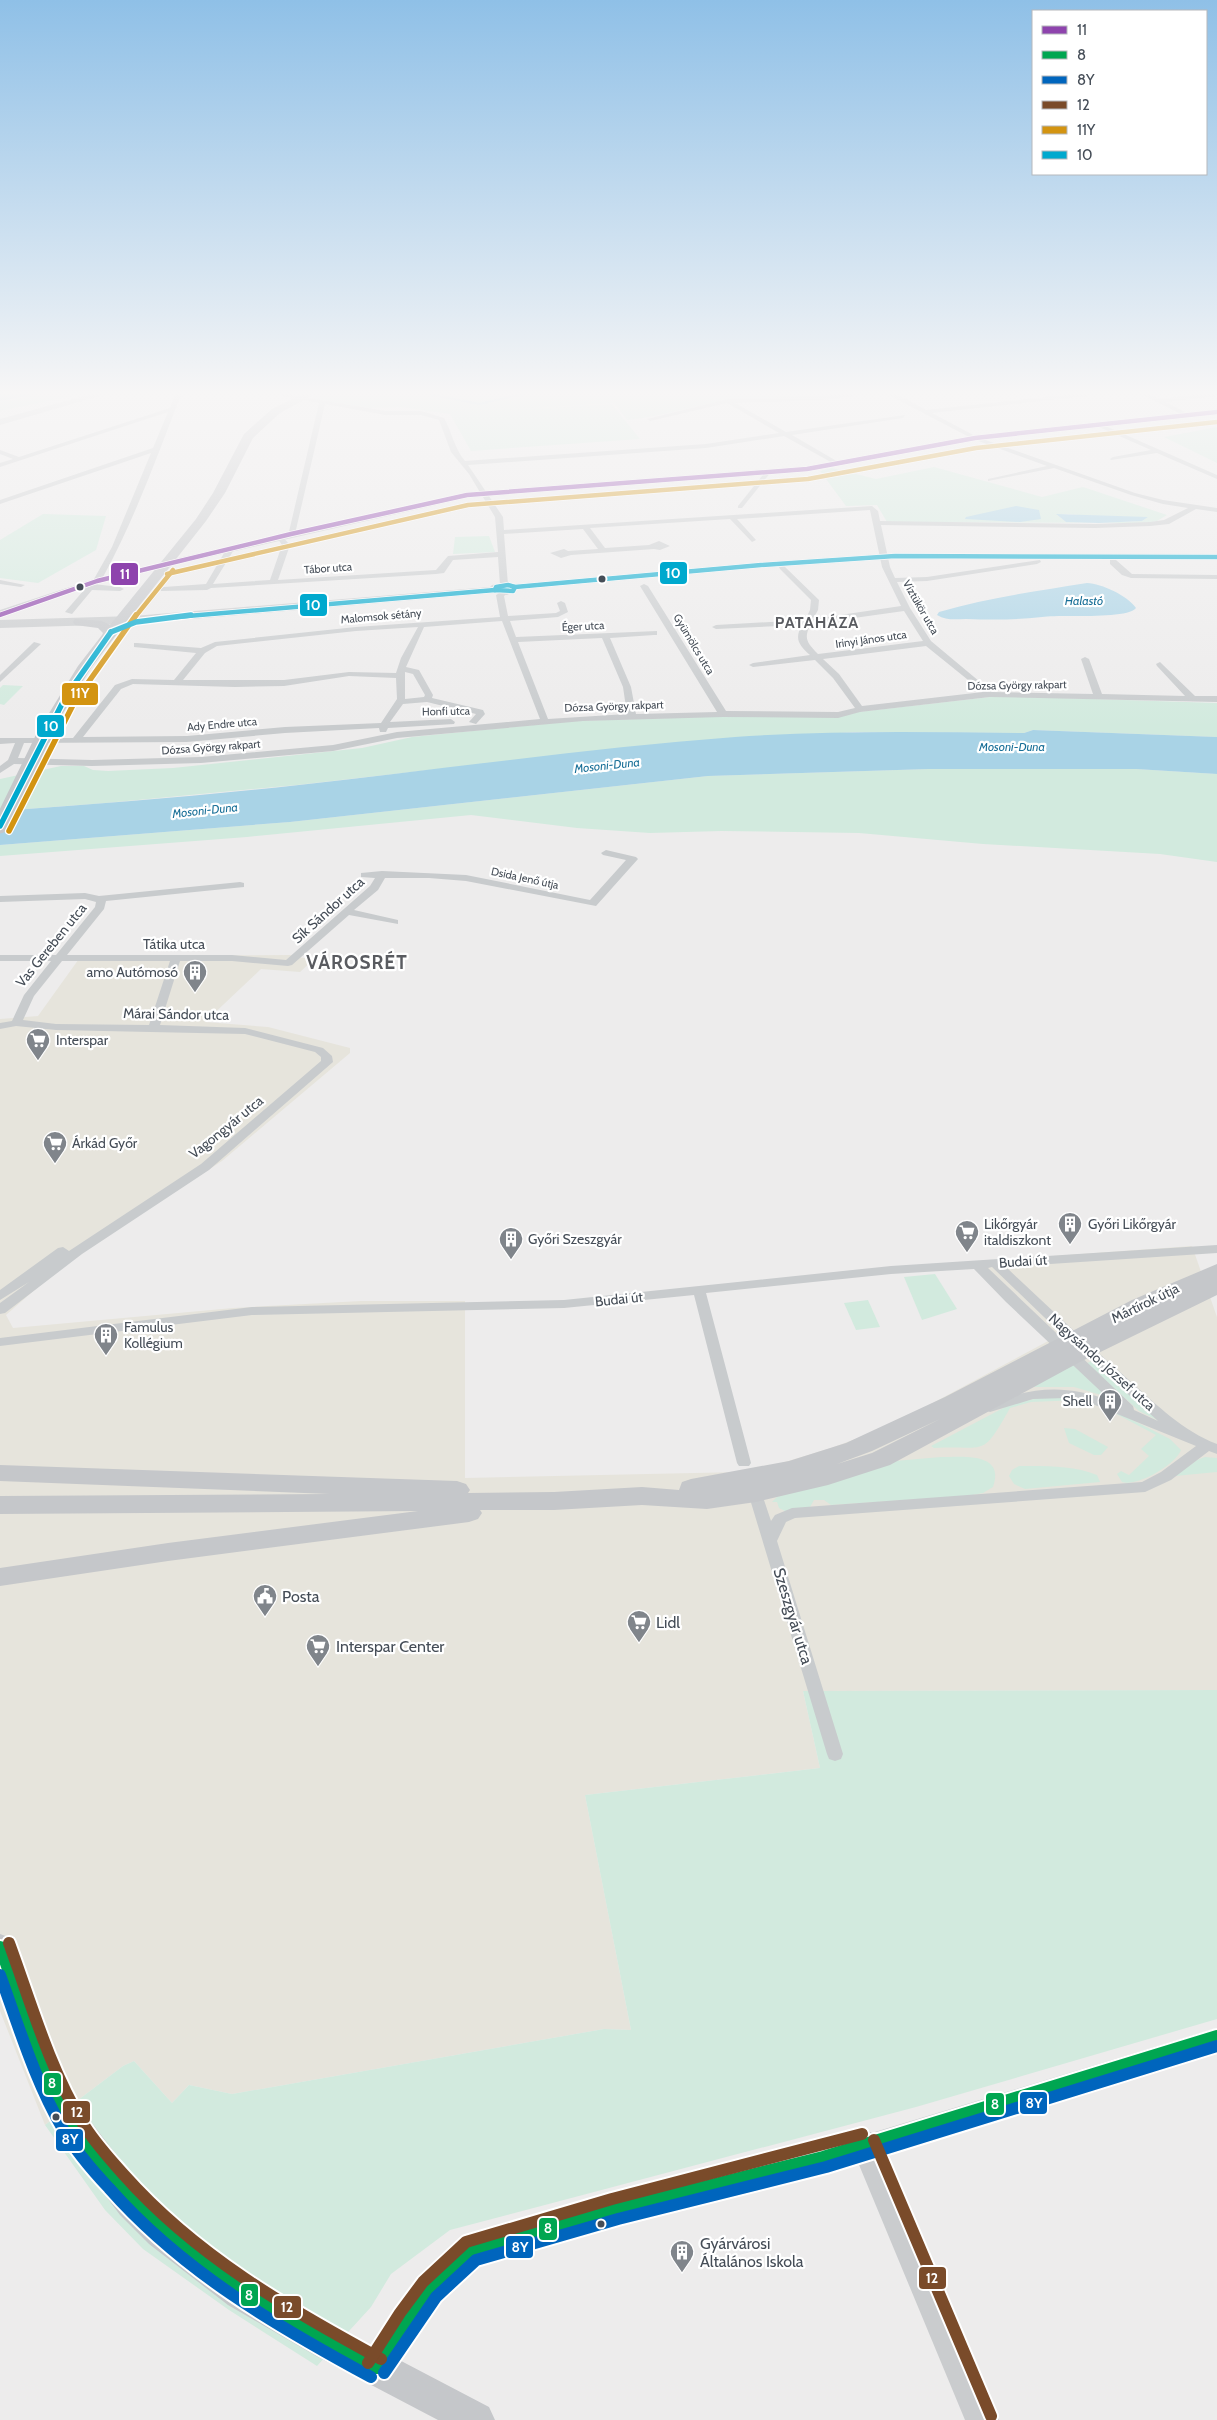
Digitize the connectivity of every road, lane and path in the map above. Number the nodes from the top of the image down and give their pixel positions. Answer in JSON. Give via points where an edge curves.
{"nodes":[{"id":1,"x":134,"y":503,"type":"edge"},
{"id":2,"x":212,"y":503,"type":"edge"},
{"id":3,"x":295,"y":503,"type":"edge"},
{"id":4,"x":430,"y":503,"type":"edge"},
{"id":5,"x":490,"y":503,"type":"edge"},
{"id":6,"x":743,"y":503,"type":"edge"},
{"id":7,"x":1168,"y":503,"type":"edge"},
{"id":8,"x":740,"y":507,"type":"dead end"},
{"id":9,"x":1195,"y":507,"type":"junction"},
{"id":10,"x":1217,"y":510,"type":"edge"},
{"id":11,"x":731,"y":516,"type":"junction"},
{"id":12,"x":877,"y":524,"type":"junction"},
{"id":13,"x":586,"y":527,"type":"junction"},
{"id":14,"x":502,"y":532,"type":"junction"},
{"id":15,"x":286,"y":535,"type":"junction"},
{"id":16,"x":752,"y":540,"type":"dead end"},
{"id":17,"x":653,"y":547,"type":"dead end"},
{"id":18,"x":231,"y":548,"type":"junction"},
{"id":19,"x":176,"y":550,"type":"junction"},
{"id":20,"x":603,"y":550,"type":"junction"},
{"id":21,"x":568,"y":553,"type":"dead end"},
{"id":22,"x":503,"y":554,"type":"junction"},
{"id":23,"x":201,"y":556,"type":"junction"},
{"id":24,"x":884,"y":557,"type":"junction"},
{"id":25,"x":1217,"y":557,"type":"edge"},
{"id":26,"x":1036,"y":562,"type":"dead end"},
{"id":27,"x":1113,"y":562,"type":"dead end"},
{"id":28,"x":165,"y":564,"type":"junction"},
{"id":29,"x":784,"y":567,"type":"dead end"},
{"id":30,"x":129,"y":573,"type":"junction"},
{"id":31,"x":1217,"y":577,"type":"edge"},
{"id":32,"x":153,"y":578,"type":"junction"},
{"id":33,"x":893,"y":580,"type":"junction"},
{"id":34,"x":0,"y":582,"type":"edge"},
{"id":35,"x":273,"y":583,"type":"junction"},
{"id":36,"x":92,"y":584,"type":"junction"},
{"id":37,"x":21,"y":585,"type":"dead end"},
{"id":38,"x":644,"y":586,"type":"dead end"},
{"id":39,"x":207,"y":588,"type":"junction"},
{"id":40,"x":505,"y":588,"type":"junction"},
{"id":41,"x":120,"y":589,"type":"dead end"},
{"id":42,"x":164,"y":589,"type":"dead end"},
{"id":43,"x":561,"y":603,"type":"dead end"},
{"id":44,"x":906,"y":608,"type":"junction"},
{"id":45,"x":69,"y":612,"type":"dead end"},
{"id":46,"x":2,"y":613,"type":"edge"},
{"id":47,"x":158,"y":618,"type":"junction"},
{"id":48,"x":504,"y":618,"type":"junction"},
{"id":49,"x":120,"y":620,"type":"junction"},
{"id":50,"x":0,"y":622,"type":"edge"},
{"id":51,"x":80,"y":622,"type":"junction"},
{"id":52,"x":806,"y":622,"type":"junction"},
{"id":53,"x":15,"y":624,"type":"joint"},
{"id":54,"x":421,"y":628,"type":"dead end"},
{"id":55,"x":716,"y":628,"type":"dead end"},
{"id":56,"x":654,"y":633,"type":"dead end"},
{"id":57,"x":110,"y":634,"type":"junction"},
{"id":58,"x":604,"y":636,"type":"junction"},
{"id":59,"x":514,"y":640,"type":"junction"},
{"id":60,"x":928,"y":643,"type":"junction"},
{"id":61,"x":37,"y":644,"type":"dead end"},
{"id":62,"x":137,"y":645,"type":"dead end"},
{"id":63,"x":202,"y":651,"type":"junction"},
{"id":64,"x":816,"y":658,"type":"junction"},
{"id":65,"x":1085,"y":659,"type":"dead end"},
{"id":66,"x":1160,"y":664,"type":"dead end"},
{"id":67,"x":753,"y":665,"type":"dead end"},
{"id":68,"x":401,"y":672,"type":"junction"},
{"id":69,"x":0,"y":680,"type":"edge"},
{"id":70,"x":177,"y":682,"type":"junction"},
{"id":71,"x":990,"y":694,"type":"junction"},
{"id":72,"x":1098,"y":695,"type":"junction"},
{"id":73,"x":427,"y":699,"type":"junction"},
{"id":74,"x":1193,"y":699,"type":"junction"},
{"id":75,"x":1217,"y":700,"type":"edge"},
{"id":76,"x":400,"y":702,"type":"junction"},
{"id":77,"x":860,"y":709,"type":"junction"},
{"id":78,"x":723,"y":714,"type":"junction"},
{"id":79,"x":632,"y":716,"type":"junction"},
{"id":80,"x":545,"y":721,"type":"junction"},
{"id":81,"x":473,"y":722,"type":"junction"},
{"id":82,"x":384,"y":724,"type":"junction"},
{"id":83,"x":509,"y":725,"type":"junction"},
{"id":84,"x":382,"y":737,"type":"junction"},
{"id":85,"x":76,"y":740,"type":"junction"},
{"id":86,"x":0,"y":741,"type":"edge"},
{"id":87,"x":21,"y":741,"type":"junction"},
{"id":88,"x":12,"y":762,"type":"junction"},
{"id":89,"x":0,"y":770,"type":"edge"},
{"id":90,"x":0,"y":826,"type":"edge"},
{"id":91,"x":606,"y":853,"type":"dead end"},
{"id":92,"x":364,"y":874,"type":"dead end"},
{"id":93,"x":382,"y":874,"type":"junction"},
{"id":94,"x":240,"y":885,"type":"dead end"},
{"id":95,"x":99,"y":898,"type":"junction"},
{"id":96,"x":0,"y":899,"type":"edge"},
{"id":97,"x":347,"y":912,"type":"junction"},
{"id":98,"x":394,"y":922,"type":"dead end"},
{"id":99,"x":61,"y":957,"type":"junction"},
{"id":100,"x":0,"y":958,"type":"edge"},
{"id":101,"x":176,"y":958,"type":"junction"},
{"id":102,"x":288,"y":963,"type":"joint"},
{"id":103,"x":16,"y":1023,"type":"junction"},
{"id":104,"x":0,"y":1026,"type":"edge"},
{"id":105,"x":153,"y":1029,"type":"junction"},
{"id":106,"x":327,"y":1062,"type":"joint"},
{"id":107,"x":140,"y":1208,"type":"junction"},
{"id":108,"x":1216,"y":1256,"type":"edge"},
{"id":109,"x":995,"y":1263,"type":"junction"},
{"id":110,"x":977,"y":1264,"type":"junction"},
{"id":111,"x":1217,"y":1286,"type":"edge"},
{"id":112,"x":699,"y":1290,"type":"junction"},
{"id":113,"x":0,"y":1296,"type":"edge"},
{"id":114,"x":0,"y":1310,"type":"edge"},
{"id":115,"x":0,"y":1331,"type":"edge"},
{"id":116,"x":21,"y":1337,"type":"junction"},
{"id":117,"x":0,"y":1342,"type":"edge"},
{"id":118,"x":1073,"y":1348,"type":"junction"},
{"id":119,"x":966,"y":1414,"type":"junction"},
{"id":120,"x":1133,"y":1414,"type":"junction"},
{"id":121,"x":1206,"y":1446,"type":"edge"},
{"id":122,"x":0,"y":1473,"type":"edge"},
{"id":123,"x":750,"y":1478,"type":"junction"},
{"id":124,"x":554,"y":1501,"type":"junction"},
{"id":125,"x":0,"y":1505,"type":"edge"},
{"id":126,"x":770,"y":1540,"type":"junction"},
{"id":127,"x":0,"y":1577,"type":"edge"},
{"id":128,"x":835,"y":1754,"type":"dead end"},
{"id":129,"x":0,"y":1947,"type":"edge"},
{"id":130,"x":1217,"y":2036,"type":"edge"},
{"id":131,"x":865,"y":2144,"type":"junction"},
{"id":132,"x":376,"y":2368,"type":"junction"},
{"id":133,"x":476,"y":2420,"type":"edge"},
{"id":134,"x":982,"y":2420,"type":"edge"}],
"edges":[{"from":1,"to":36,"type":"street","via":[[116,547]]},
{"from":2,"to":19,"type":"main road"},
{"from":3,"to":15,"type":"street"},
{"from":4,"to":15,"type":"street"},
{"from":5,"to":14,"type":"street","via":[[498,514]]},
{"from":6,"to":8,"type":"street"},
{"from":7,"to":9,"type":"street"},
{"from":9,"to":10,"type":"street"},
{"from":9,"to":12,"type":"street","via":[[1166,522],[1150,524]]},
{"from":11,"to":12,"type":"street","name":"Víztükör utca","via":[[872,508]]},
{"from":11,"to":13,"type":"street"},
{"from":11,"to":16,"type":"street"},
{"from":12,"to":24,"type":"street","name":"Víztükör utca"},
{"from":13,"to":14,"type":"street"},
{"from":13,"to":20,"type":"street"},
{"from":14,"to":22,"type":"street"},
{"from":15,"to":18,"type":"street"},
{"from":15,"to":35,"type":"street","via":[[286,545]]},
{"from":17,"to":20,"type":"street"},
{"from":18,"to":23,"type":"street"},
{"from":18,"to":39,"type":"street"},
{"from":19,"to":23,"type":"street","via":[[182,556]]},
{"from":19,"to":28,"type":"main road"},
{"from":20,"to":21,"type":"street"},
{"from":22,"to":35,"type":"street","name":"Tábor utca","via":[[451,558],[441,571],[436,572]]},
{"from":22,"to":40,"type":"street"},
{"from":23,"to":28,"type":"street"},
{"from":24,"to":25,"type":"street"},
{"from":24,"to":33,"type":"street","name":"Víztükör utca"},
{"from":24,"to":40,"type":"street"},
{"from":26,"to":33,"type":"street"},
{"from":27,"to":31,"type":"street","via":[[1131,576]]},
{"from":28,"to":30,"type":"street"},
{"from":28,"to":32,"type":"main road"},
{"from":29,"to":52,"type":"street","name":"Irinyi János utca","via":[[815,600],[814,610]]},
{"from":30,"to":32,"type":"street","via":[[147,573]]},
{"from":30,"to":36,"type":"street"},
{"from":32,"to":49,"type":"main road"},
{"from":33,"to":44,"type":"street","name":"Víztükör utca"},
{"from":34,"to":37,"type":"street"},
{"from":35,"to":39,"type":"street","name":"Tábor utca"},
{"from":36,"to":41,"type":"street"},
{"from":36,"to":45,"type":"street"},
{"from":36,"to":46,"type":"street"},
{"from":38,"to":78,"type":"street","name":"Gyümölcs utca"},
{"from":39,"to":42,"type":"street","name":"Tábor utca"},
{"from":40,"to":47,"type":"street"},
{"from":40,"to":48,"type":"street","via":[[500,595]]},
{"from":43,"to":48,"type":"street","name":"Malomsok sétány","via":[[564,612],[558,615]]},
{"from":44,"to":52,"type":"street","name":"Irinyi János utca"},
{"from":44,"to":60,"type":"street","name":"Víztükör utca"},
{"from":47,"to":49,"type":"street"},
{"from":47,"to":57,"type":"main road","via":[[136,622]]},
{"from":48,"to":59,"type":"street"},
{"from":48,"to":63,"type":"street","name":"Malomsok sétány","via":[[230,642],[215,644]]},
{"from":49,"to":51,"type":"street"},
{"from":49,"to":57,"type":"main road"},
{"from":50,"to":53,"type":"street"},
{"from":51,"to":53,"type":"street"},
{"from":51,"to":57,"type":"main road","via":[[102,625]]},
{"from":52,"to":55,"type":"street","name":"Irinyi János utca"},
{"from":52,"to":64,"type":"street","name":"Irinyi János utca","via":[[801,634],[803,644]]},
{"from":54,"to":68,"type":"street"},
{"from":56,"to":58,"type":"street","name":"Éger utca"},
{"from":57,"to":90,"type":"main road","bridge":true,"via":[[85,666],[50,724]]},
{"from":58,"to":59,"type":"street","name":"Éger utca"},
{"from":58,"to":79,"type":"street","via":[[627,687]]},
{"from":59,"to":80,"type":"street"},
{"from":60,"to":64,"type":"street","name":"Irinyi János utca"},
{"from":60,"to":71,"type":"street","name":"Víztükör utca"},
{"from":61,"to":69,"type":"street"},
{"from":62,"to":63,"type":"street","name":"Malomsok sétány"},
{"from":63,"to":70,"type":"street"},
{"from":64,"to":67,"type":"street","name":"Irinyi János utca"},
{"from":64,"to":77,"type":"street","name":"Irinyi János utca","via":[[836,676]]},
{"from":65,"to":72,"type":"street"},
{"from":66,"to":74,"type":"street"},
{"from":68,"to":70,"type":"street","via":[[348,674],[284,683]]},
{"from":68,"to":73,"type":"street","via":[[416,672],[429,695]]},
{"from":68,"to":76,"type":"street","via":[[403,694]]},
{"from":70,"to":85,"type":"street","via":[[132,682],[118,687]]},
{"from":71,"to":72,"type":"street","name":"Dózsa György rakpart"},
{"from":71,"to":77,"type":"street","name":"Dózsa György rakpart"},
{"from":72,"to":74,"type":"street","name":"Dózsa György rakpart"},
{"from":73,"to":76,"type":"street"},
{"from":73,"to":81,"type":"street","via":[[480,712]]},
{"from":74,"to":75,"type":"street","name":"Dózsa György rakpart"},
{"from":76,"to":82,"type":"street"},
{"from":77,"to":78,"type":"street","name":"Dózsa György rakpart","via":[[838,715]]},
{"from":78,"to":79,"type":"street","name":"Dózsa György rakpart"},
{"from":79,"to":80,"type":"street","name":"Dózsa György rakpart"},
{"from":80,"to":83,"type":"street","name":"Dózsa György rakpart"},
{"from":81,"to":82,"type":"street","name":"Honfi utca"},
{"from":81,"to":83,"type":"street","name":"Honfi utca"},
{"from":82,"to":84,"type":"street"},
{"from":82,"to":85,"type":"street","name":"Ady Endre utca","via":[[187,739]]},
{"from":83,"to":84,"type":"street","name":"Dózsa György rakpart"},
{"from":84,"to":88,"type":"street","name":"Dózsa György rakpart","via":[[333,748],[201,760]]},
{"from":85,"to":87,"type":"street","name":"Ady Endre utca"},
{"from":86,"to":87,"type":"street","name":"Ady Endre utca"},
{"from":87,"to":88,"type":"street"},
{"from":88,"to":89,"type":"street"},
{"from":91,"to":93,"type":"street","name":"Dsida Jenő útja","via":[[633,859],[592,904],[466,878]]},
{"from":92,"to":93,"type":"street","name":"Dsida Jenő útja"},
{"from":93,"to":97,"type":"street","name":"Sík Sándor utca","via":[[374,888]]},
{"from":94,"to":95,"type":"street"},
{"from":95,"to":96,"type":"street"},
{"from":95,"to":99,"type":"street","name":"Vas Gereben utca","via":[[100,907]]},
{"from":97,"to":98,"type":"street"},
{"from":97,"to":102,"type":"street","name":"Sík Sándor utca"},
{"from":99,"to":100,"type":"street","name":"Tátika utca"},
{"from":99,"to":101,"type":"street","name":"Tátika utca"},
{"from":99,"to":103,"type":"street","name":"Vas Gereben utca","via":[[25,1000]]},
{"from":101,"to":102,"type":"street","name":"Tátika utca"},
{"from":101,"to":105,"type":"street"},
{"from":103,"to":104,"type":"street"},
{"from":103,"to":105,"type":"street","name":"Márai Sándor utca"},
{"from":105,"to":106,"type":"street","name":"Márai Sándor utca","via":[[245,1031],[319,1050]]},
{"from":106,"to":107,"type":"street","name":"Vagongyár utca","via":[[205,1167]]},
{"from":107,"to":113,"type":"street","name":"Vagongyár utca","via":[[76,1242]]},
{"from":107,"to":114,"type":"street","name":"Vagongyár utca"},
{"from":108,"to":109,"type":"street","name":"Budai út"},
{"from":108,"to":118,"type":"main road","name":"Mártírok útja","via":[[1177,1287]]},
{"from":109,"to":110,"type":"street","name":"Budai út"},
{"from":109,"to":118,"type":"street","name":"Nagysándor József utca"},
{"from":110,"to":112,"type":"street","name":"Budai út"},
{"from":110,"to":118,"type":"street"},
{"from":111,"to":118,"type":"main road","name":"Mártírok útja"},
{"from":112,"to":116,"type":"street","name":"Budai út","via":[[564,1304],[252,1311]]},
{"from":112,"to":123,"type":"street","name":"Szeszgyár utca"},
{"from":115,"to":116,"type":"street","name":"Budai út"},
{"from":116,"to":117,"type":"street","name":"Budai út"},
{"from":118,"to":119,"type":"main road"},
{"from":118,"to":120,"type":"street"},
{"from":118,"to":121,"type":"street","name":"Nagysándor József utca"},
{"from":118,"to":123,"type":"main road","via":[[866,1444],[805,1466]]},
{"from":119,"to":120,"type":"street","via":[[1046,1393],[1091,1398]]},
{"from":119,"to":123,"type":"main road","via":[[881,1459],[819,1479]]},
{"from":120,"to":121,"type":"street"},
{"from":121,"to":126,"type":"street","via":[[1166,1476],[1145,1487],[786,1514]]},
{"from":122,"to":124,"type":"main road","via":[[435,1487]]},
{"from":123,"to":124,"type":"main road","via":[[707,1500],[642,1496]]},
{"from":123,"to":126,"type":"street","name":"Szeszgyár utca"},
{"from":124,"to":125,"type":"main road"},
{"from":124,"to":127,"type":"main road"},
{"from":126,"to":128,"type":"street","name":"Szeszgyár utca"},
{"from":129,"to":132,"type":"main road","via":[[70,2121],[132,2203],[168,2238],[240,2292]]},
{"from":130,"to":131,"type":"street"},
{"from":131,"to":132,"type":"street","via":[[471,2251],[419,2299]]},
{"from":131,"to":134,"type":"street"},
{"from":132,"to":133,"type":"main road"}]}
